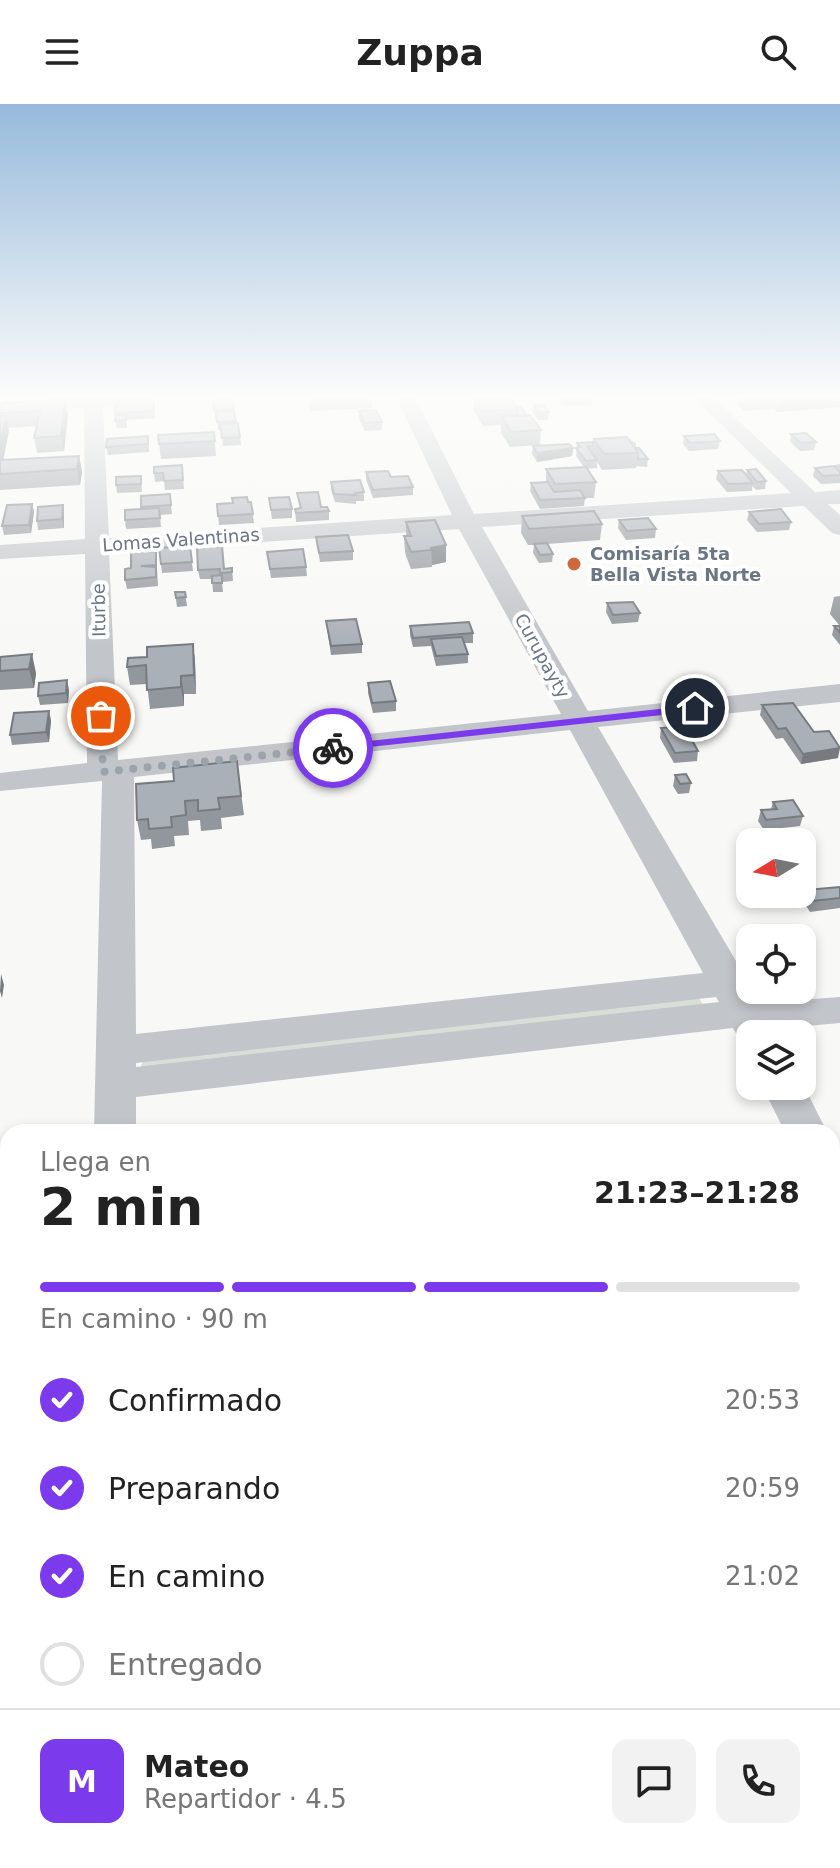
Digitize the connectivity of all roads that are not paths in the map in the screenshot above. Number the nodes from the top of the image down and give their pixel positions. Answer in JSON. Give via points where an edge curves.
{"nodes":[{"id":1,"x":96,"y":481,"type":"edge"},
{"id":2,"x":447,"y":481,"type":"edge"},
{"id":3,"x":791,"y":481,"type":"edge"},
{"id":4,"x":840,"y":497,"type":"edge"},
{"id":5,"x":811,"y":500,"type":"junction"},
{"id":6,"x":467,"y":522,"type":"junction"},
{"id":7,"x":840,"y":528,"type":"edge"},
{"id":8,"x":97,"y":546,"type":"junction"},
{"id":9,"x":0,"y":552,"type":"edge"},
{"id":10,"x":840,"y":693,"type":"edge"},
{"id":11,"x":579,"y":721,"type":"junction"},
{"id":12,"x":110,"y":772,"type":"junction"},
{"id":13,"x":0,"y":782,"type":"edge"},
{"id":14,"x":840,"y":1010,"type":"edge"},
{"id":15,"x":745,"y":1012,"type":"edge"},
{"id":16,"x":115,"y":1067,"type":"junction"},
{"id":17,"x":790,"y":1100,"type":"edge"},
{"id":18,"x":115,"y":1124,"type":"edge"},
{"id":19,"x":802,"y":1124,"type":"edge"}],
"edges":[{"from":1,"to":8,"type":"street","name":"Iturbe"},
{"from":2,"to":6,"type":"street","name":"Curupayty"},
{"from":3,"to":5,"type":"street"},
{"from":4,"to":5,"type":"street","name":"Lomas Valentinas"},
{"from":5,"to":6,"type":"street","name":"Lomas Valentinas"},
{"from":5,"to":7,"type":"street"},
{"from":6,"to":8,"type":"street","name":"Lomas Valentinas"},
{"from":6,"to":11,"type":"street","name":"Curupayty"},
{"from":8,"to":9,"type":"street","name":"Lomas Valentinas"},
{"from":8,"to":12,"type":"street","name":"Iturbe"},
{"from":10,"to":11,"type":"street"},
{"from":11,"to":12,"type":"street"},
{"from":11,"to":15,"type":"street","name":"Curupayty"},
{"from":12,"to":13,"type":"street"},
{"from":12,"to":16,"type":"street","name":"Iturbe"},
{"from":14,"to":15,"type":"street"},
{"from":15,"to":16,"type":"street"},
{"from":16,"to":18,"type":"street","name":"Iturbe"},
{"from":17,"to":19,"type":"street"}]}
